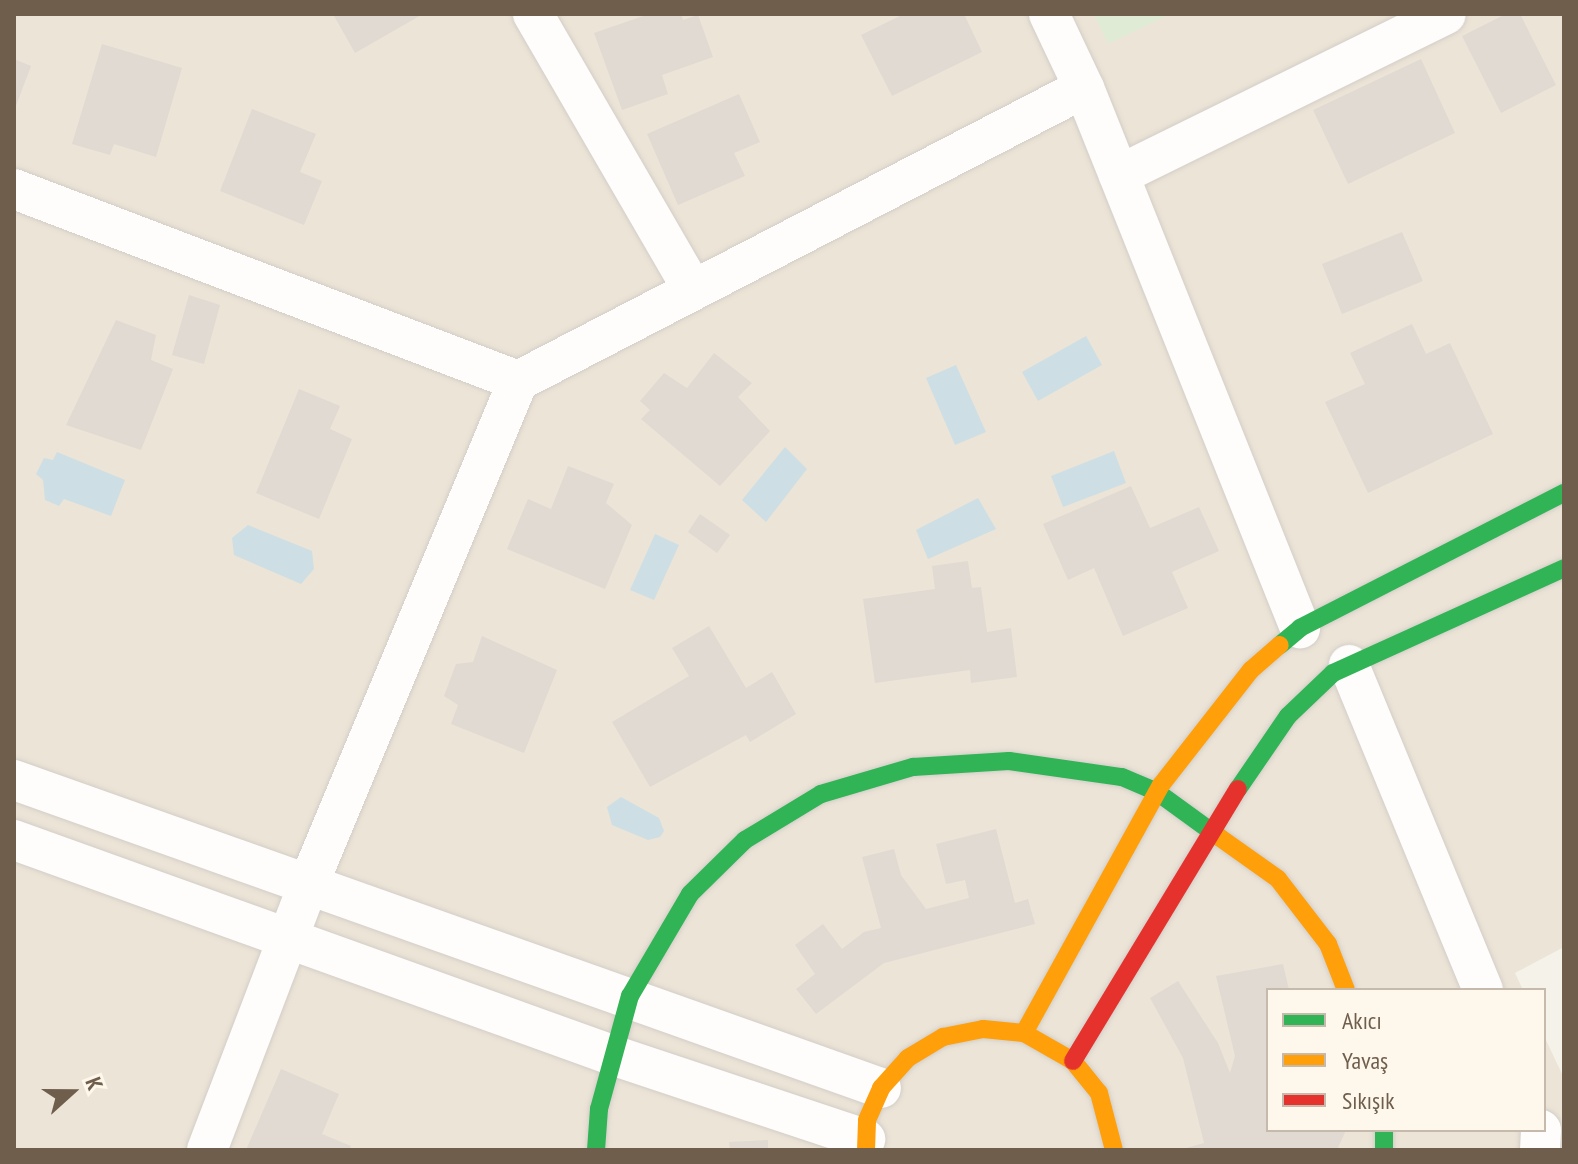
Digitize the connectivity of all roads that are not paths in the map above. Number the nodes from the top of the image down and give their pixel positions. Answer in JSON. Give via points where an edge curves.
{"nodes":[{"id":1,"x":533,"y":14,"type":"edge"},
{"id":2,"x":1049,"y":14,"type":"edge"},
{"id":3,"x":1446,"y":14,"type":"edge"},
{"id":4,"x":1084,"y":88,"type":"junction"},
{"id":5,"x":1119,"y":175,"type":"junction"},
{"id":6,"x":14,"y":189,"type":"edge"},
{"id":7,"x":693,"y":290,"type":"junction"},
{"id":8,"x":518,"y":381,"type":"junction"},
{"id":9,"x":1564,"y":493,"type":"edge"},
{"id":10,"x":1564,"y":568,"type":"edge"},
{"id":11,"x":1300,"y":628,"type":"junction"},
{"id":12,"x":1349,"y":665,"type":"junction"},
{"id":13,"x":14,"y":780,"type":"edge"},
{"id":14,"x":1157,"y":792,"type":"junction"},
{"id":15,"x":1211,"y":829,"type":"junction"},
{"id":16,"x":14,"y":840,"type":"edge"},
{"id":17,"x":308,"y":885,"type":"junction"},
{"id":18,"x":289,"y":936,"type":"junction"},
{"id":19,"x":1345,"y":988,"type":"edge"},
{"id":20,"x":1482,"y":988,"type":"edge"},
{"id":21,"x":630,"y":996,"type":"junction"},
{"id":22,"x":1024,"y":1033,"type":"junction"},
{"id":23,"x":612,"y":1055,"type":"junction"},
{"id":24,"x":1073,"y":1061,"type":"junction"},
{"id":25,"x":881,"y":1088,"type":"junction"},
{"id":26,"x":866,"y":1145,"type":"edge"},
{"id":27,"x":207,"y":1150,"type":"edge"},
{"id":28,"x":596,"y":1150,"type":"edge"},
{"id":29,"x":1114,"y":1150,"type":"edge"}],
"edges":[{"from":1,"to":7,"type":"street"},
{"from":2,"to":4,"type":"street"},
{"from":3,"to":5,"type":"street"},
{"from":4,"to":5,"type":"street"},
{"from":4,"to":7,"type":"street"},
{"from":5,"to":11,"type":"street"},
{"from":6,"to":8,"type":"street"},
{"from":7,"to":8,"type":"street"},
{"from":8,"to":17,"type":"street"},
{"from":9,"to":11,"type":"street"},
{"from":10,"to":12,"type":"street"},
{"from":11,"to":14,"type":"street","via":[[1251,670]]},
{"from":12,"to":15,"type":"street","via":[[1288,716]]},
{"from":12,"to":20,"type":"street"},
{"from":13,"to":17,"type":"street"},
{"from":14,"to":15,"type":"street"},
{"from":14,"to":21,"type":"street","via":[[1122,777],[1009,761],[913,767],[821,794],[745,840],[690,894]]},
{"from":14,"to":22,"type":"street"},
{"from":15,"to":19,"type":"street","via":[[1278,879],[1328,944]]},
{"from":15,"to":24,"type":"street"},
{"from":16,"to":18,"type":"street"},
{"from":17,"to":18,"type":"street"},
{"from":17,"to":21,"type":"street"},
{"from":18,"to":23,"type":"street"},
{"from":18,"to":27,"type":"street"},
{"from":21,"to":23,"type":"street"},
{"from":21,"to":25,"type":"street"},
{"from":22,"to":24,"type":"street"},
{"from":22,"to":25,"type":"street","via":[[983,1029],[943,1037],[908,1058]]},
{"from":23,"to":26,"type":"street"},
{"from":23,"to":28,"type":"street"},
{"from":24,"to":29,"type":"street","via":[[1099,1093]]},
{"from":25,"to":26,"type":"street"}]}
